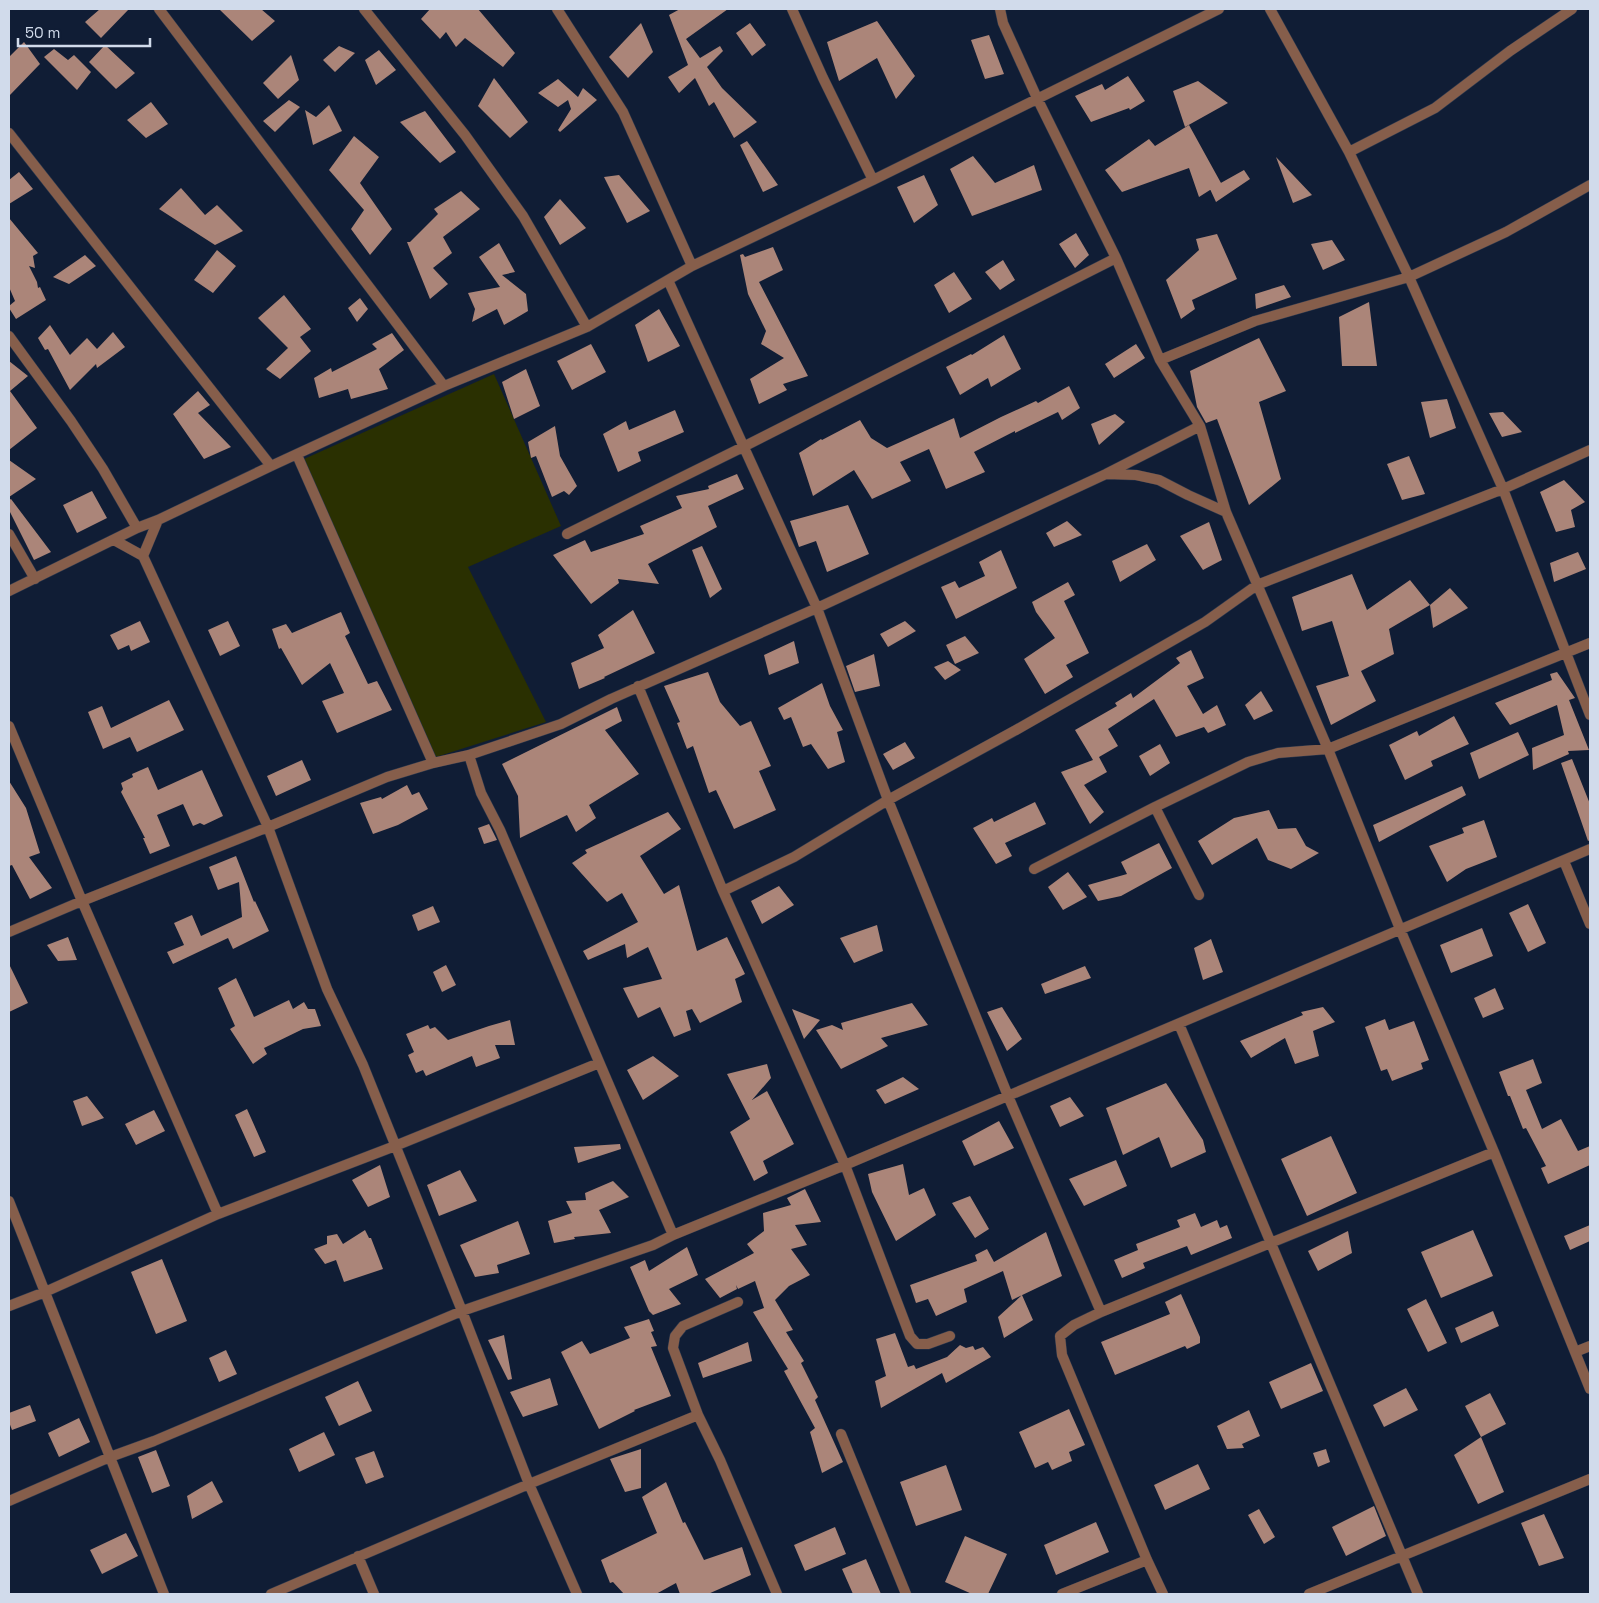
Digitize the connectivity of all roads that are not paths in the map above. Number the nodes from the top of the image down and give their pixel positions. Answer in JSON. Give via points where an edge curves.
{"nodes":[{"id":1,"x":159,"y":9,"type":"edge"},
{"id":2,"x":364,"y":9,"type":"edge"},
{"id":3,"x":557,"y":9,"type":"edge"},
{"id":4,"x":792,"y":9,"type":"edge"},
{"id":5,"x":1000,"y":9,"type":"edge"},
{"id":6,"x":1219,"y":9,"type":"edge"},
{"id":7,"x":1270,"y":9,"type":"edge"},
{"id":8,"x":1572,"y":9,"type":"edge"},
{"id":9,"x":1037,"y":98,"type":"junction"},
{"id":10,"x":9,"y":133,"type":"edge"},
{"id":11,"x":1349,"y":152,"type":"junction"},
{"id":12,"x":873,"y":180,"type":"junction"},
{"id":13,"x":1590,"y":185,"type":"edge"},
{"id":14,"x":1116,"y":258,"type":"junction"},
{"id":15,"x":692,"y":266,"type":"junction"},
{"id":16,"x":1410,"y":277,"type":"junction"},
{"id":17,"x":668,"y":280,"type":"junction"},
{"id":18,"x":587,"y":326,"type":"junction"},
{"id":19,"x":9,"y":336,"type":"edge"},
{"id":20,"x":1160,"y":360,"type":"junction"},
{"id":21,"x":444,"y":386,"type":"junction"},
{"id":22,"x":1200,"y":426,"type":"junction"},
{"id":23,"x":743,"y":447,"type":"junction"},
{"id":24,"x":1590,"y":450,"type":"edge"},
{"id":25,"x":297,"y":455,"type":"junction"},
{"id":26,"x":270,"y":466,"type":"junction"},
{"id":27,"x":1106,"y":474,"type":"junction"},
{"id":28,"x":1503,"y":489,"type":"junction"},
{"id":29,"x":1226,"y":512,"type":"junction"},
{"id":30,"x":158,"y":520,"type":"junction"},
{"id":31,"x":138,"y":528,"type":"junction"},
{"id":32,"x":9,"y":534,"type":"edge"},
{"id":33,"x":567,"y":534,"type":"dead end"},
{"id":34,"x":114,"y":540,"type":"junction"},
{"id":35,"x":143,"y":556,"type":"junction"},
{"id":36,"x":35,"y":579,"type":"junction"},
{"id":37,"x":1257,"y":585,"type":"junction"},
{"id":38,"x":9,"y":591,"type":"edge"},
{"id":39,"x":817,"y":608,"type":"junction"},
{"id":40,"x":1590,"y":643,"type":"edge"},
{"id":41,"x":1566,"y":653,"type":"junction"},
{"id":42,"x":638,"y":686,"type":"junction"},
{"id":43,"x":1590,"y":715,"type":"edge"},
{"id":44,"x":9,"y":726,"type":"edge"},
{"id":45,"x":1328,"y":749,"type":"junction"},
{"id":46,"x":469,"y":755,"type":"junction"},
{"id":47,"x":433,"y":763,"type":"junction"},
{"id":48,"x":888,"y":800,"type":"junction"},
{"id":49,"x":1155,"y":807,"type":"junction"},
{"id":50,"x":268,"y":827,"type":"junction"},
{"id":51,"x":1590,"y":850,"type":"edge"},
{"id":52,"x":1564,"y":860,"type":"junction"},
{"id":53,"x":1034,"y":869,"type":"dead end"},
{"id":54,"x":723,"y":891,"type":"junction"},
{"id":55,"x":1199,"y":895,"type":"dead end"},
{"id":56,"x":82,"y":901,"type":"junction"},
{"id":57,"x":1590,"y":924,"type":"edge"},
{"id":58,"x":1400,"y":929,"type":"junction"},
{"id":59,"x":9,"y":932,"type":"edge"},
{"id":60,"x":1179,"y":1024,"type":"junction"},
{"id":61,"x":599,"y":1062,"type":"junction"},
{"id":62,"x":1008,"y":1096,"type":"junction"},
{"id":63,"x":395,"y":1146,"type":"junction"},
{"id":64,"x":1494,"y":1152,"type":"junction"},
{"id":65,"x":845,"y":1165,"type":"junction"},
{"id":66,"x":9,"y":1201,"type":"edge"},
{"id":67,"x":218,"y":1214,"type":"junction"},
{"id":68,"x":673,"y":1235,"type":"junction"},
{"id":69,"x":1270,"y":1242,"type":"junction"},
{"id":70,"x":45,"y":1292,"type":"junction"},
{"id":71,"x":738,"y":1302,"type":"dead end"},
{"id":72,"x":9,"y":1306,"type":"edge"},
{"id":73,"x":462,"y":1310,"type":"junction"},
{"id":74,"x":1101,"y":1312,"type":"junction"},
{"id":75,"x":950,"y":1336,"type":"dead end"},
{"id":76,"x":1590,"y":1346,"type":"edge"},
{"id":77,"x":1575,"y":1352,"type":"junction"},
{"id":78,"x":1590,"y":1389,"type":"edge"},
{"id":79,"x":698,"y":1415,"type":"junction"},
{"id":80,"x":841,"y":1434,"type":"dead end"},
{"id":81,"x":110,"y":1457,"type":"junction"},
{"id":82,"x":1590,"y":1478,"type":"edge"},
{"id":83,"x":529,"y":1484,"type":"junction"},
{"id":84,"x":9,"y":1501,"type":"edge"},
{"id":85,"x":1401,"y":1555,"type":"junction"},
{"id":86,"x":358,"y":1556,"type":"junction"},
{"id":87,"x":1148,"y":1560,"type":"junction"},
{"id":88,"x":164,"y":1594,"type":"edge"},
{"id":89,"x":271,"y":1594,"type":"edge"},
{"id":90,"x":374,"y":1594,"type":"edge"},
{"id":91,"x":577,"y":1594,"type":"edge"},
{"id":92,"x":777,"y":1594,"type":"edge"},
{"id":93,"x":906,"y":1594,"type":"edge"},
{"id":94,"x":1062,"y":1594,"type":"edge"},
{"id":95,"x":1163,"y":1594,"type":"edge"},
{"id":96,"x":1309,"y":1594,"type":"edge"},
{"id":97,"x":1418,"y":1594,"type":"edge"}],
"edges":[{"from":1,"to":21,"type":"street"},
{"from":2,"to":18,"type":"street","via":[[465,135],[523,216]]},
{"from":3,"to":15,"type":"street","via":[[623,112]]},
{"from":4,"to":12,"type":"street"},
{"from":5,"to":9,"type":"street","via":[[1003,23]]},
{"from":6,"to":9,"type":"street"},
{"from":7,"to":11,"type":"street"},
{"from":8,"to":11,"type":"street","via":[[1435,108]]},
{"from":9,"to":12,"type":"street"},
{"from":9,"to":14,"type":"street"},
{"from":10,"to":26,"type":"street"},
{"from":11,"to":16,"type":"street"},
{"from":12,"to":15,"type":"street"},
{"from":13,"to":16,"type":"street","via":[[1506,232]]},
{"from":14,"to":20,"type":"street"},
{"from":14,"to":23,"type":"street"},
{"from":15,"to":17,"type":"street"},
{"from":16,"to":20,"type":"street","via":[[1255,321]]},
{"from":16,"to":28,"type":"street"},
{"from":17,"to":18,"type":"street"},
{"from":17,"to":23,"type":"street"},
{"from":18,"to":21,"type":"street"},
{"from":19,"to":31,"type":"street","via":[[71,421]]},
{"from":20,"to":22,"type":"street"},
{"from":21,"to":25,"type":"street"},
{"from":22,"to":27,"type":"street"},
{"from":22,"to":29,"type":"street"},
{"from":23,"to":33,"type":"street"},
{"from":23,"to":39,"type":"street"},
{"from":24,"to":28,"type":"street"},
{"from":25,"to":26,"type":"street"},
{"from":25,"to":47,"type":"street"},
{"from":26,"to":30,"type":"street"},
{"from":27,"to":29,"type":"street","via":[[1159,480]]},
{"from":27,"to":39,"type":"street"},
{"from":28,"to":37,"type":"street"},
{"from":28,"to":41,"type":"street"},
{"from":29,"to":37,"type":"street"},
{"from":30,"to":31,"type":"street"},
{"from":30,"to":35,"type":"street"},
{"from":31,"to":34,"type":"street"},
{"from":32,"to":36,"type":"street"},
{"from":34,"to":35,"type":"street"},
{"from":34,"to":36,"type":"street"},
{"from":35,"to":50,"type":"street"},
{"from":36,"to":38,"type":"street"},
{"from":37,"to":45,"type":"street"},
{"from":37,"to":48,"type":"street","via":[[1196,627]]},
{"from":39,"to":42,"type":"street"},
{"from":39,"to":48,"type":"street"},
{"from":40,"to":41,"type":"street"},
{"from":41,"to":43,"type":"street"},
{"from":41,"to":45,"type":"street"},
{"from":42,"to":46,"type":"street","via":[[561,724]]},
{"from":42,"to":54,"type":"street"},
{"from":44,"to":56,"type":"street"},
{"from":45,"to":49,"type":"street","via":[[1278,753],[1248,762]]},
{"from":45,"to":58,"type":"street"},
{"from":46,"to":47,"type":"street"},
{"from":46,"to":61,"type":"street","via":[[481,793],[500,830]]},
{"from":47,"to":50,"type":"street","via":[[387,777]]},
{"from":48,"to":54,"type":"street","via":[[794,857]]},
{"from":48,"to":62,"type":"street"},
{"from":49,"to":53,"type":"street"},
{"from":49,"to":55,"type":"street"},
{"from":50,"to":56,"type":"street"},
{"from":50,"to":63,"type":"street","via":[[327,989],[363,1065]]},
{"from":51,"to":52,"type":"street"},
{"from":52,"to":57,"type":"street"},
{"from":52,"to":58,"type":"street"},
{"from":54,"to":65,"type":"street"},
{"from":56,"to":59,"type":"street"},
{"from":56,"to":67,"type":"street"},
{"from":58,"to":60,"type":"street"},
{"from":58,"to":64,"type":"street"},
{"from":60,"to":62,"type":"street"},
{"from":60,"to":69,"type":"street"},
{"from":61,"to":63,"type":"street"},
{"from":61,"to":68,"type":"street"},
{"from":62,"to":65,"type":"street"},
{"from":62,"to":74,"type":"street"},
{"from":63,"to":67,"type":"street"},
{"from":63,"to":73,"type":"street"},
{"from":64,"to":69,"type":"street"},
{"from":64,"to":77,"type":"street"},
{"from":65,"to":68,"type":"street"},
{"from":65,"to":75,"type":"street","via":[[910,1336],[917,1344],[928,1344]]},
{"from":66,"to":70,"type":"street"},
{"from":67,"to":70,"type":"street"},
{"from":68,"to":73,"type":"street","via":[[653,1245]]},
{"from":69,"to":74,"type":"street"},
{"from":69,"to":85,"type":"street"},
{"from":70,"to":72,"type":"street"},
{"from":70,"to":81,"type":"street"},
{"from":71,"to":79,"type":"street","via":[[683,1326],[675,1336],[673,1348]]},
{"from":73,"to":81,"type":"street"},
{"from":73,"to":83,"type":"street"},
{"from":74,"to":87,"type":"street","via":[[1060,1336],[1062,1355]]},
{"from":76,"to":77,"type":"street"},
{"from":77,"to":78,"type":"street"},
{"from":79,"to":83,"type":"street"},
{"from":79,"to":92,"type":"street"},
{"from":80,"to":93,"type":"street"},
{"from":81,"to":84,"type":"street"},
{"from":81,"to":88,"type":"street"},
{"from":82,"to":85,"type":"street"},
{"from":83,"to":86,"type":"street"},
{"from":83,"to":91,"type":"street"},
{"from":85,"to":96,"type":"street"},
{"from":85,"to":97,"type":"street"},
{"from":86,"to":89,"type":"street"},
{"from":86,"to":90,"type":"street"},
{"from":87,"to":94,"type":"street"},
{"from":87,"to":95,"type":"street"}]}
